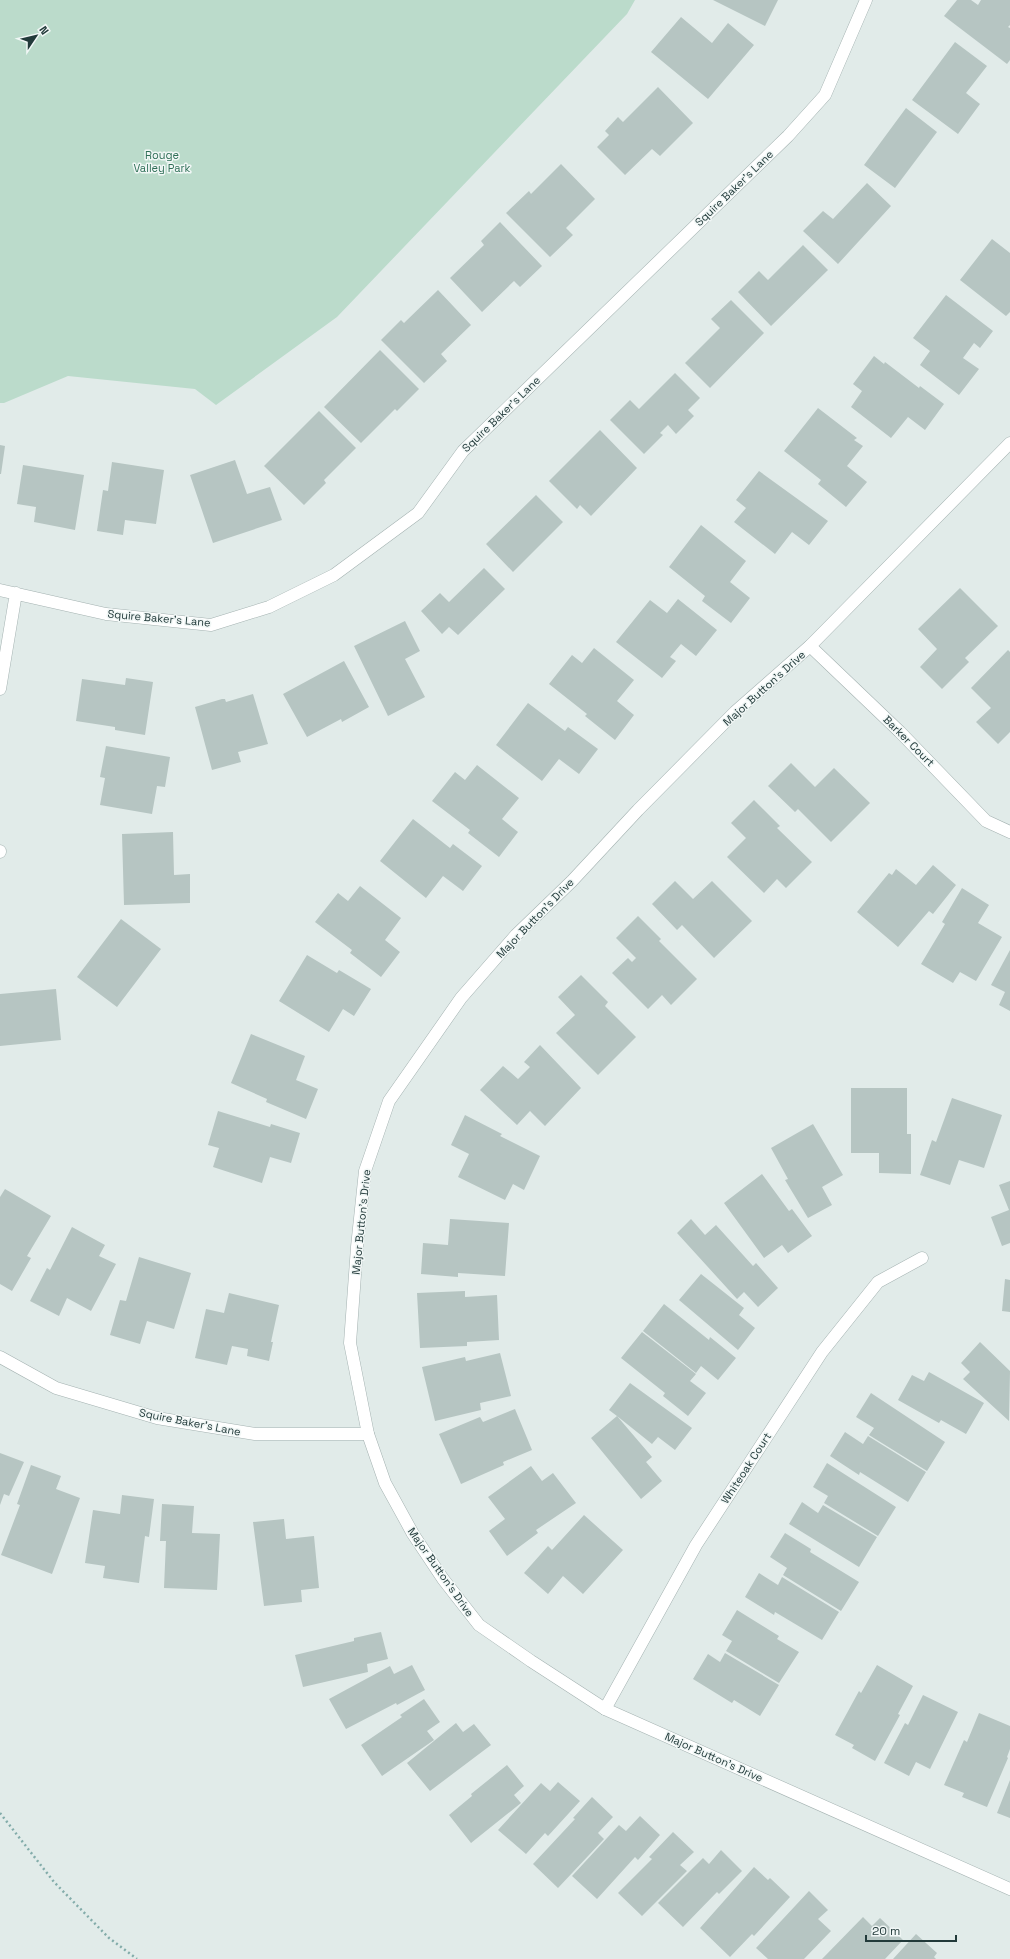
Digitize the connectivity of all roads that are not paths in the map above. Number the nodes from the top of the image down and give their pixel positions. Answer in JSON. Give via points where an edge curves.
{"nodes":[{"id":1,"x":866,"y":0,"type":"edge"},
{"id":2,"x":1010,"y":443,"type":"edge"},
{"id":3,"x":0,"y":590,"type":"edge"},
{"id":4,"x":16,"y":593,"type":"junction"},
{"id":5,"x":810,"y":646,"type":"junction"},
{"id":6,"x":0,"y":689,"type":"edge"},
{"id":7,"x":1010,"y":832,"type":"edge"},
{"id":8,"x":922,"y":1258,"type":"dead end"},
{"id":9,"x":0,"y":1357,"type":"edge"},
{"id":10,"x":368,"y":1434,"type":"junction"},
{"id":11,"x":606,"y":1708,"type":"junction"},
{"id":12,"x":1010,"y":1889,"type":"edge"}],
"edges":[{"from":1,"to":4,"type":"street","name":"Squire Baker's Lane","via":[[825,95],[788,136],[462,451],[418,513],[334,575],[269,607],[211,625],[106,614]]},
{"from":2,"to":5,"type":"street","name":"Major Button's Drive"},
{"from":3,"to":4,"type":"street","name":"Squire Baker's Lane"},
{"from":4,"to":6,"type":"street"},
{"from":5,"to":7,"type":"street","name":"Barker Court","via":[[900,732],[986,820]]},
{"from":5,"to":10,"type":"street","name":"Major Button's Drive","via":[[730,718],[516,935],[461,998],[389,1101],[365,1171],[350,1343]]},
{"from":8,"to":11,"type":"street","name":"Whiteoak Court","via":[[878,1282],[822,1352],[696,1545]]},
{"from":9,"to":10,"type":"street","name":"Squire Baker's Lane","via":[[56,1388],[157,1418],[255,1434]]},
{"from":10,"to":11,"type":"street","name":"Major Button's Drive","via":[[384,1483],[413,1534],[443,1579],[479,1625]]},
{"from":11,"to":12,"type":"street","name":"Major Button's Drive"}]}
